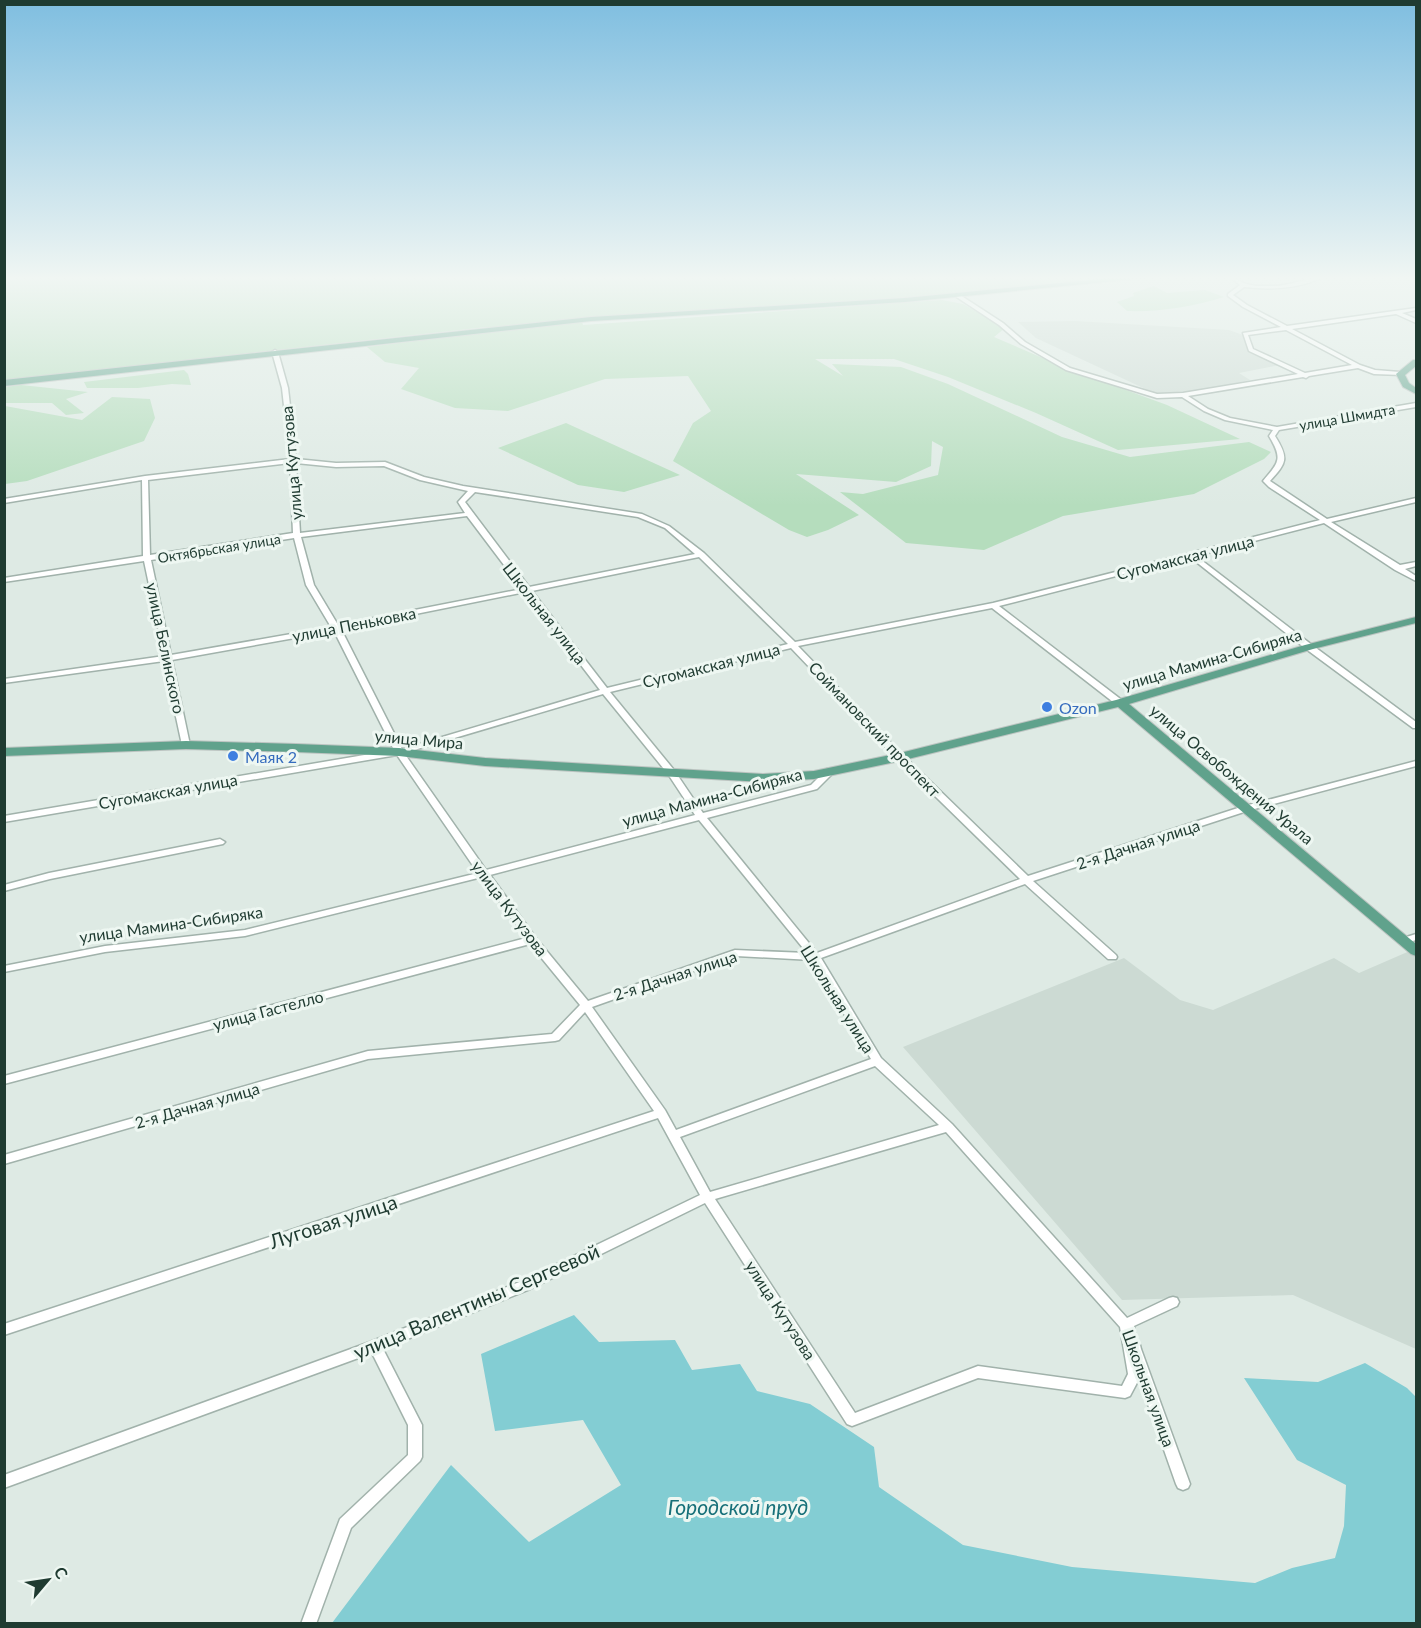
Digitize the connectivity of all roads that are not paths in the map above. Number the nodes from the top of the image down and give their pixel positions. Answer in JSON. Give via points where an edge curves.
{"nodes":[{"id":1,"x":258,"y":354,"type":"edge"},
{"id":2,"x":276,"y":354,"type":"edge"},
{"id":3,"x":1042,"y":354,"type":"edge"},
{"id":4,"x":1259,"y":354,"type":"edge"},
{"id":5,"x":1335,"y":354,"type":"edge"},
{"id":6,"x":1416,"y":362,"type":"edge"},
{"id":7,"x":1358,"y":366,"type":"junction"},
{"id":8,"x":1400,"y":374,"type":"junction"},
{"id":9,"x":1306,"y":376,"type":"junction"},
{"id":10,"x":4,"y":383,"type":"edge"},
{"id":11,"x":1416,"y":391,"type":"edge"},
{"id":12,"x":1184,"y":395,"type":"junction"},
{"id":13,"x":1416,"y":405,"type":"edge"},
{"id":14,"x":1277,"y":429,"type":"junction"},
{"id":15,"x":293,"y":461,"type":"junction"},
{"id":16,"x":145,"y":478,"type":"junction"},
{"id":17,"x":473,"y":490,"type":"junction"},
{"id":18,"x":1416,"y":500,"type":"edge"},
{"id":19,"x":4,"y":501,"type":"edge"},
{"id":20,"x":469,"y":514,"type":"junction"},
{"id":21,"x":1324,"y":521,"type":"junction"},
{"id":22,"x":297,"y":535,"type":"junction"},
{"id":23,"x":701,"y":555,"type":"junction"},
{"id":24,"x":1191,"y":555,"type":"junction"},
{"id":25,"x":147,"y":559,"type":"junction"},
{"id":26,"x":1416,"y":564,"type":"edge"},
{"id":27,"x":1398,"y":568,"type":"junction"},
{"id":28,"x":1416,"y":579,"type":"edge"},
{"id":29,"x":4,"y":580,"type":"edge"},
{"id":30,"x":527,"y":589,"type":"junction"},
{"id":31,"x":993,"y":605,"type":"junction"},
{"id":32,"x":1416,"y":620,"type":"edge"},
{"id":33,"x":336,"y":628,"type":"junction"},
{"id":34,"x":793,"y":645,"type":"junction"},
{"id":35,"x":1309,"y":647,"type":"junction"},
{"id":36,"x":169,"y":658,"type":"junction"},
{"id":37,"x":4,"y":681,"type":"edge"},
{"id":38,"x":605,"y":691,"type":"junction"},
{"id":39,"x":1120,"y":703,"type":"junction"},
{"id":40,"x":1416,"y":726,"type":"edge"},
{"id":41,"x":186,"y":745,"type":"junction"},
{"id":42,"x":4,"y":752,"type":"edge"},
{"id":43,"x":399,"y":752,"type":"junction"},
{"id":44,"x":900,"y":757,"type":"junction"},
{"id":45,"x":1416,"y":763,"type":"edge"},
{"id":46,"x":830,"y":771,"type":"junction"},
{"id":47,"x":671,"y":772,"type":"junction"},
{"id":48,"x":1244,"y":809,"type":"junction"},
{"id":49,"x":701,"y":817,"type":"junction"},
{"id":50,"x":4,"y":819,"type":"edge"},
{"id":51,"x":220,"y":842,"type":"dead end"},
{"id":52,"x":484,"y":874,"type":"junction"},
{"id":53,"x":1026,"y":880,"type":"junction"},
{"id":54,"x":4,"y":888,"type":"edge"},
{"id":55,"x":1410,"y":939,"type":"edge"},
{"id":56,"x":532,"y":940,"type":"junction"},
{"id":57,"x":1416,"y":951,"type":"edge"},
{"id":58,"x":815,"y":957,"type":"junction"},
{"id":59,"x":1112,"y":957,"type":"dead end"},
{"id":60,"x":4,"y":969,"type":"edge"},
{"id":61,"x":586,"y":1005,"type":"junction"},
{"id":62,"x":877,"y":1061,"type":"junction"},
{"id":63,"x":4,"y":1080,"type":"edge"},
{"id":64,"x":660,"y":1113,"type":"junction"},
{"id":65,"x":948,"y":1127,"type":"junction"},
{"id":66,"x":673,"y":1134,"type":"junction"},
{"id":67,"x":4,"y":1161,"type":"edge"},
{"id":68,"x":707,"y":1197,"type":"junction"},
{"id":69,"x":1173,"y":1302,"type":"dead end"},
{"id":70,"x":1126,"y":1324,"type":"junction"},
{"id":71,"x":4,"y":1330,"type":"edge"},
{"id":72,"x":375,"y":1346,"type":"junction"},
{"id":73,"x":4,"y":1482,"type":"edge"},
{"id":74,"x":1183,"y":1484,"type":"dead end"},
{"id":75,"x":308,"y":1623,"type":"edge"}],
"edges":[{"from":1,"to":10,"type":"main road"},
{"from":2,"to":15,"type":"street","name":"улица Кутузова","via":[[285,388]]},
{"from":3,"to":12,"type":"street","via":[[1068,369],[1156,396]]},
{"from":4,"to":9,"type":"street"},
{"from":5,"to":7,"type":"street"},
{"from":6,"to":8,"type":"main road"},
{"from":7,"to":8,"type":"street"},
{"from":7,"to":9,"type":"street"},
{"from":8,"to":11,"type":"main road","via":[[1406,385]]},
{"from":9,"to":12,"type":"street"},
{"from":12,"to":14,"type":"street","via":[[1205,411],[1233,422]]},
{"from":13,"to":14,"type":"street","name":"улица Шмидта"},
{"from":14,"to":21,"type":"street","via":[[1272,436],[1283,454],[1282,464],[1266,481]]},
{"from":15,"to":16,"type":"street"},
{"from":15,"to":17,"type":"street","name":"Соймановский проспект","via":[[385,464],[422,479]]},
{"from":15,"to":22,"type":"street","name":"улица Кутузова"},
{"from":16,"to":19,"type":"street"},
{"from":16,"to":25,"type":"street","name":"улица Белинского"},
{"from":17,"to":20,"type":"street","via":[[461,502]]},
{"from":17,"to":23,"type":"street","name":"Соймановский проспект","via":[[640,515],[667,527]]},
{"from":18,"to":21,"type":"street","name":"Сугомакская улица"},
{"from":20,"to":22,"type":"street","name":"Октябрьская улица"},
{"from":20,"to":30,"type":"street","name":"Школьная улица"},
{"from":21,"to":24,"type":"street","name":"Сугомакская улица"},
{"from":21,"to":27,"type":"street"},
{"from":22,"to":25,"type":"street","name":"Октябрьская улица"},
{"from":22,"to":33,"type":"street","name":"улица Кутузова","via":[[310,585]]},
{"from":23,"to":30,"type":"street","name":"улица Пеньковка"},
{"from":23,"to":34,"type":"street","name":"Соймановский проспект"},
{"from":24,"to":31,"type":"street","name":"Сугомакская улица"},
{"from":24,"to":35,"type":"street"},
{"from":25,"to":29,"type":"street","name":"Октябрьская улица"},
{"from":25,"to":36,"type":"street","name":"улица Белинского"},
{"from":26,"to":27,"type":"street"},
{"from":27,"to":28,"type":"street"},
{"from":30,"to":33,"type":"street","name":"улица Пеньковка"},
{"from":30,"to":38,"type":"street","name":"Школьная улица"},
{"from":31,"to":34,"type":"street","name":"Сугомакская улица"},
{"from":31,"to":39,"type":"street","name":"улица Освобождения Урала"},
{"from":32,"to":35,"type":"main road","name":"улица Мамина-Сибиряка"},
{"from":33,"to":36,"type":"street","name":"улица Пеньковка"},
{"from":33,"to":43,"type":"street","name":"улица Кутузова"},
{"from":34,"to":38,"type":"street","name":"Сугомакская улица"},
{"from":34,"to":44,"type":"street","name":"Соймановский проспект"},
{"from":35,"to":39,"type":"main road","name":"улица Мамина-Сибиряка"},
{"from":35,"to":40,"type":"street"},
{"from":36,"to":37,"type":"street","name":"улица Пеньковка"},
{"from":36,"to":41,"type":"street","name":"улица Белинского"},
{"from":38,"to":43,"type":"street","name":"Сугомакская улица"},
{"from":38,"to":47,"type":"street","name":"Школьная улица"},
{"from":39,"to":44,"type":"main road","name":"улица Мамина-Сибиряка"},
{"from":39,"to":48,"type":"main road","name":"улица Освобождения Урала"},
{"from":41,"to":42,"type":"main road","name":"улица Мира"},
{"from":41,"to":43,"type":"main road","name":"улица Мира"},
{"from":43,"to":47,"type":"main road","name":"улица Мира","via":[[485,762]]},
{"from":43,"to":50,"type":"street","name":"Сугомакская улица"},
{"from":43,"to":52,"type":"street","name":"улица Кутузова"},
{"from":44,"to":46,"type":"main road","name":"улица Мамина-Сибиряка"},
{"from":44,"to":53,"type":"street","name":"Соймановский проспект"},
{"from":45,"to":48,"type":"street","name":"2-я Дачная улица"},
{"from":46,"to":47,"type":"main road","name":"улица Мира","via":[[789,778]]},
{"from":46,"to":49,"type":"street","name":"улица Мамина-Сибиряка","via":[[813,787]]},
{"from":47,"to":49,"type":"street","name":"Школьная улица"},
{"from":48,"to":53,"type":"street","name":"2-я Дачная улица"},
{"from":48,"to":55,"type":"main road","name":"улица Освобождения Урала"},
{"from":49,"to":52,"type":"street","name":"улица Мамина-Сибиряка"},
{"from":49,"to":58,"type":"street","name":"Школьная улица"},
{"from":51,"to":54,"type":"street"},
{"from":52,"to":56,"type":"street","name":"улица Кутузова"},
{"from":52,"to":60,"type":"street","name":"улица Мамина-Сибиряка","via":[[245,933],[105,949]]},
{"from":53,"to":58,"type":"street","name":"2-я Дачная улица"},
{"from":53,"to":59,"type":"street","name":"Соймановский проспект"},
{"from":55,"to":57,"type":"main road","name":"улица Освобождения Урала"},
{"from":56,"to":61,"type":"street","name":"улица Кутузова"},
{"from":56,"to":63,"type":"street","name":"улица Гастелло"},
{"from":58,"to":61,"type":"street","name":"2-я Дачная улица","via":[[735,953]]},
{"from":58,"to":62,"type":"street","name":"Школьная улица"},
{"from":61,"to":64,"type":"street","name":"улица Кутузова"},
{"from":61,"to":67,"type":"street","name":"2-я Дачная улица","via":[[555,1037],[368,1055]]},
{"from":62,"to":65,"type":"street","name":"Школьная улица"},
{"from":62,"to":66,"type":"street"},
{"from":64,"to":66,"type":"street","name":"улица Кутузова"},
{"from":64,"to":71,"type":"street","name":"Луговая улица"},
{"from":65,"to":68,"type":"street","name":"улица Валентины Сергеевой"},
{"from":65,"to":70,"type":"street","name":"Школьная улица"},
{"from":66,"to":68,"type":"street","name":"улица Кутузова"},
{"from":68,"to":70,"type":"street","name":"улица Кутузова","via":[[852,1420],[978,1372],[1125,1392],[1135,1374]]},
{"from":68,"to":72,"type":"street","name":"улица Валентины Сергеевой","via":[[526,1285]]},
{"from":69,"to":70,"type":"street"},
{"from":70,"to":74,"type":"street","name":"Школьная улица"},
{"from":72,"to":73,"type":"street","name":"улица Валентины Сергеевой"},
{"from":72,"to":75,"type":"street","via":[[415,1425],[416,1457],[345,1524]]}]}
